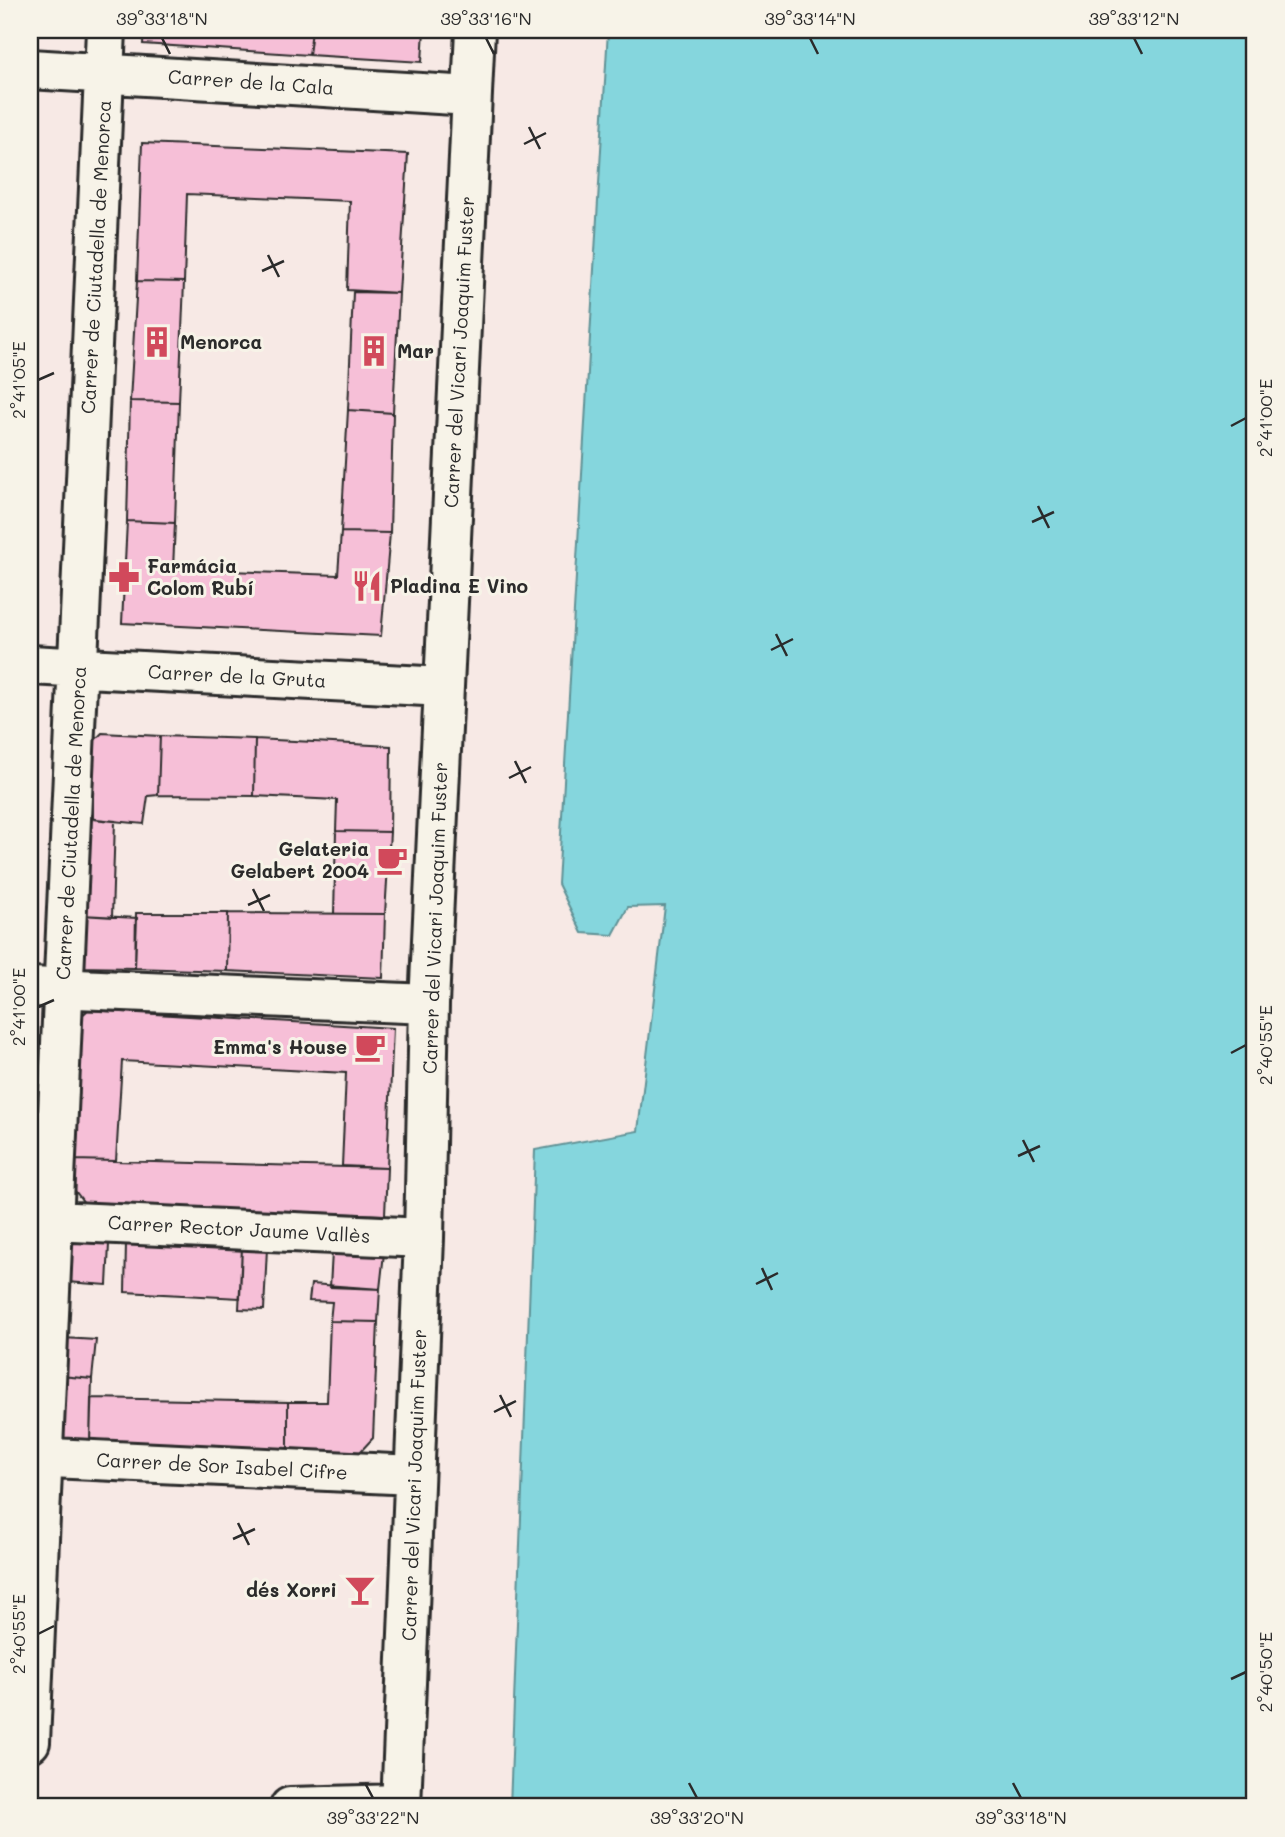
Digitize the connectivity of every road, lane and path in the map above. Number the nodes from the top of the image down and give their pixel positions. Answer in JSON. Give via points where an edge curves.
{"nodes":[{"id":1,"x":106,"y":30,"type":"edge"},
{"id":2,"x":475,"y":30,"type":"edge"},
{"id":3,"x":30,"y":69,"type":"edge"},
{"id":4,"x":104,"y":72,"type":"junction"},
{"id":5,"x":471,"y":96,"type":"junction"},
{"id":6,"x":30,"y":665,"type":"edge"},
{"id":7,"x":78,"y":667,"type":"junction"},
{"id":8,"x":444,"y":687,"type":"junction"},
{"id":9,"x":47,"y":987,"type":"edge"},
{"id":10,"x":429,"y":1003,"type":"junction"},
{"id":11,"x":41,"y":1220,"type":"edge"},
{"id":12,"x":424,"y":1238,"type":"junction"},
{"id":13,"x":36,"y":1457,"type":"edge"},
{"id":14,"x":414,"y":1475,"type":"junction"},
{"id":15,"x":30,"y":1742,"type":"edge"},
{"id":16,"x":401,"y":1805,"type":"edge"},
{"id":17,"x":290,"y":1807,"type":"edge"}],
"edges":[{"from":1,"to":4,"type":"street","name":"Carrer de Ciutadella de Menorca"},
{"from":2,"to":5,"type":"street","name":"Carrer del Vicari Joaquim Fuster"},
{"from":3,"to":4,"type":"street","name":"Carrer de la Cala"},
{"from":4,"to":5,"type":"street","name":"Carrer de la Cala"},
{"from":4,"to":7,"type":"street","name":"Carrer de Ciutadella de Menorca"},
{"from":5,"to":8,"type":"street","name":"Carrer del Vicari Joaquim Fuster"},
{"from":6,"to":7,"type":"street","name":"Carrer de la Gruta"},
{"from":7,"to":8,"type":"street","name":"Carrer de la Gruta"},
{"from":7,"to":9,"type":"street","name":"Carrer de Ciutadella de Menorca"},
{"from":8,"to":10,"type":"street","name":"Carrer del Vicari Joaquim Fuster"},
{"from":9,"to":10,"type":"street"},
{"from":9,"to":11,"type":"street","name":"Carrer de Ciutadella de Menorca"},
{"from":10,"to":12,"type":"street","name":"Carrer del Vicari Joaquim Fuster"},
{"from":11,"to":12,"type":"street","name":"Carrer Rector Jaume Vallès"},
{"from":11,"to":13,"type":"street","name":"Carrer de Ciutadella de Menorca"},
{"from":12,"to":14,"type":"street","name":"Carrer del Vicari Joaquim Fuster"},
{"from":13,"to":14,"type":"street","name":"Carrer de Sor Isabel Cifre"},
{"from":13,"to":15,"type":"street","name":"Carrer de Ciutadella de Menorca"},
{"from":14,"to":16,"type":"street","name":"Carrer del Vicari Joaquim Fuster"},
{"from":16,"to":17,"type":"street"}]}
